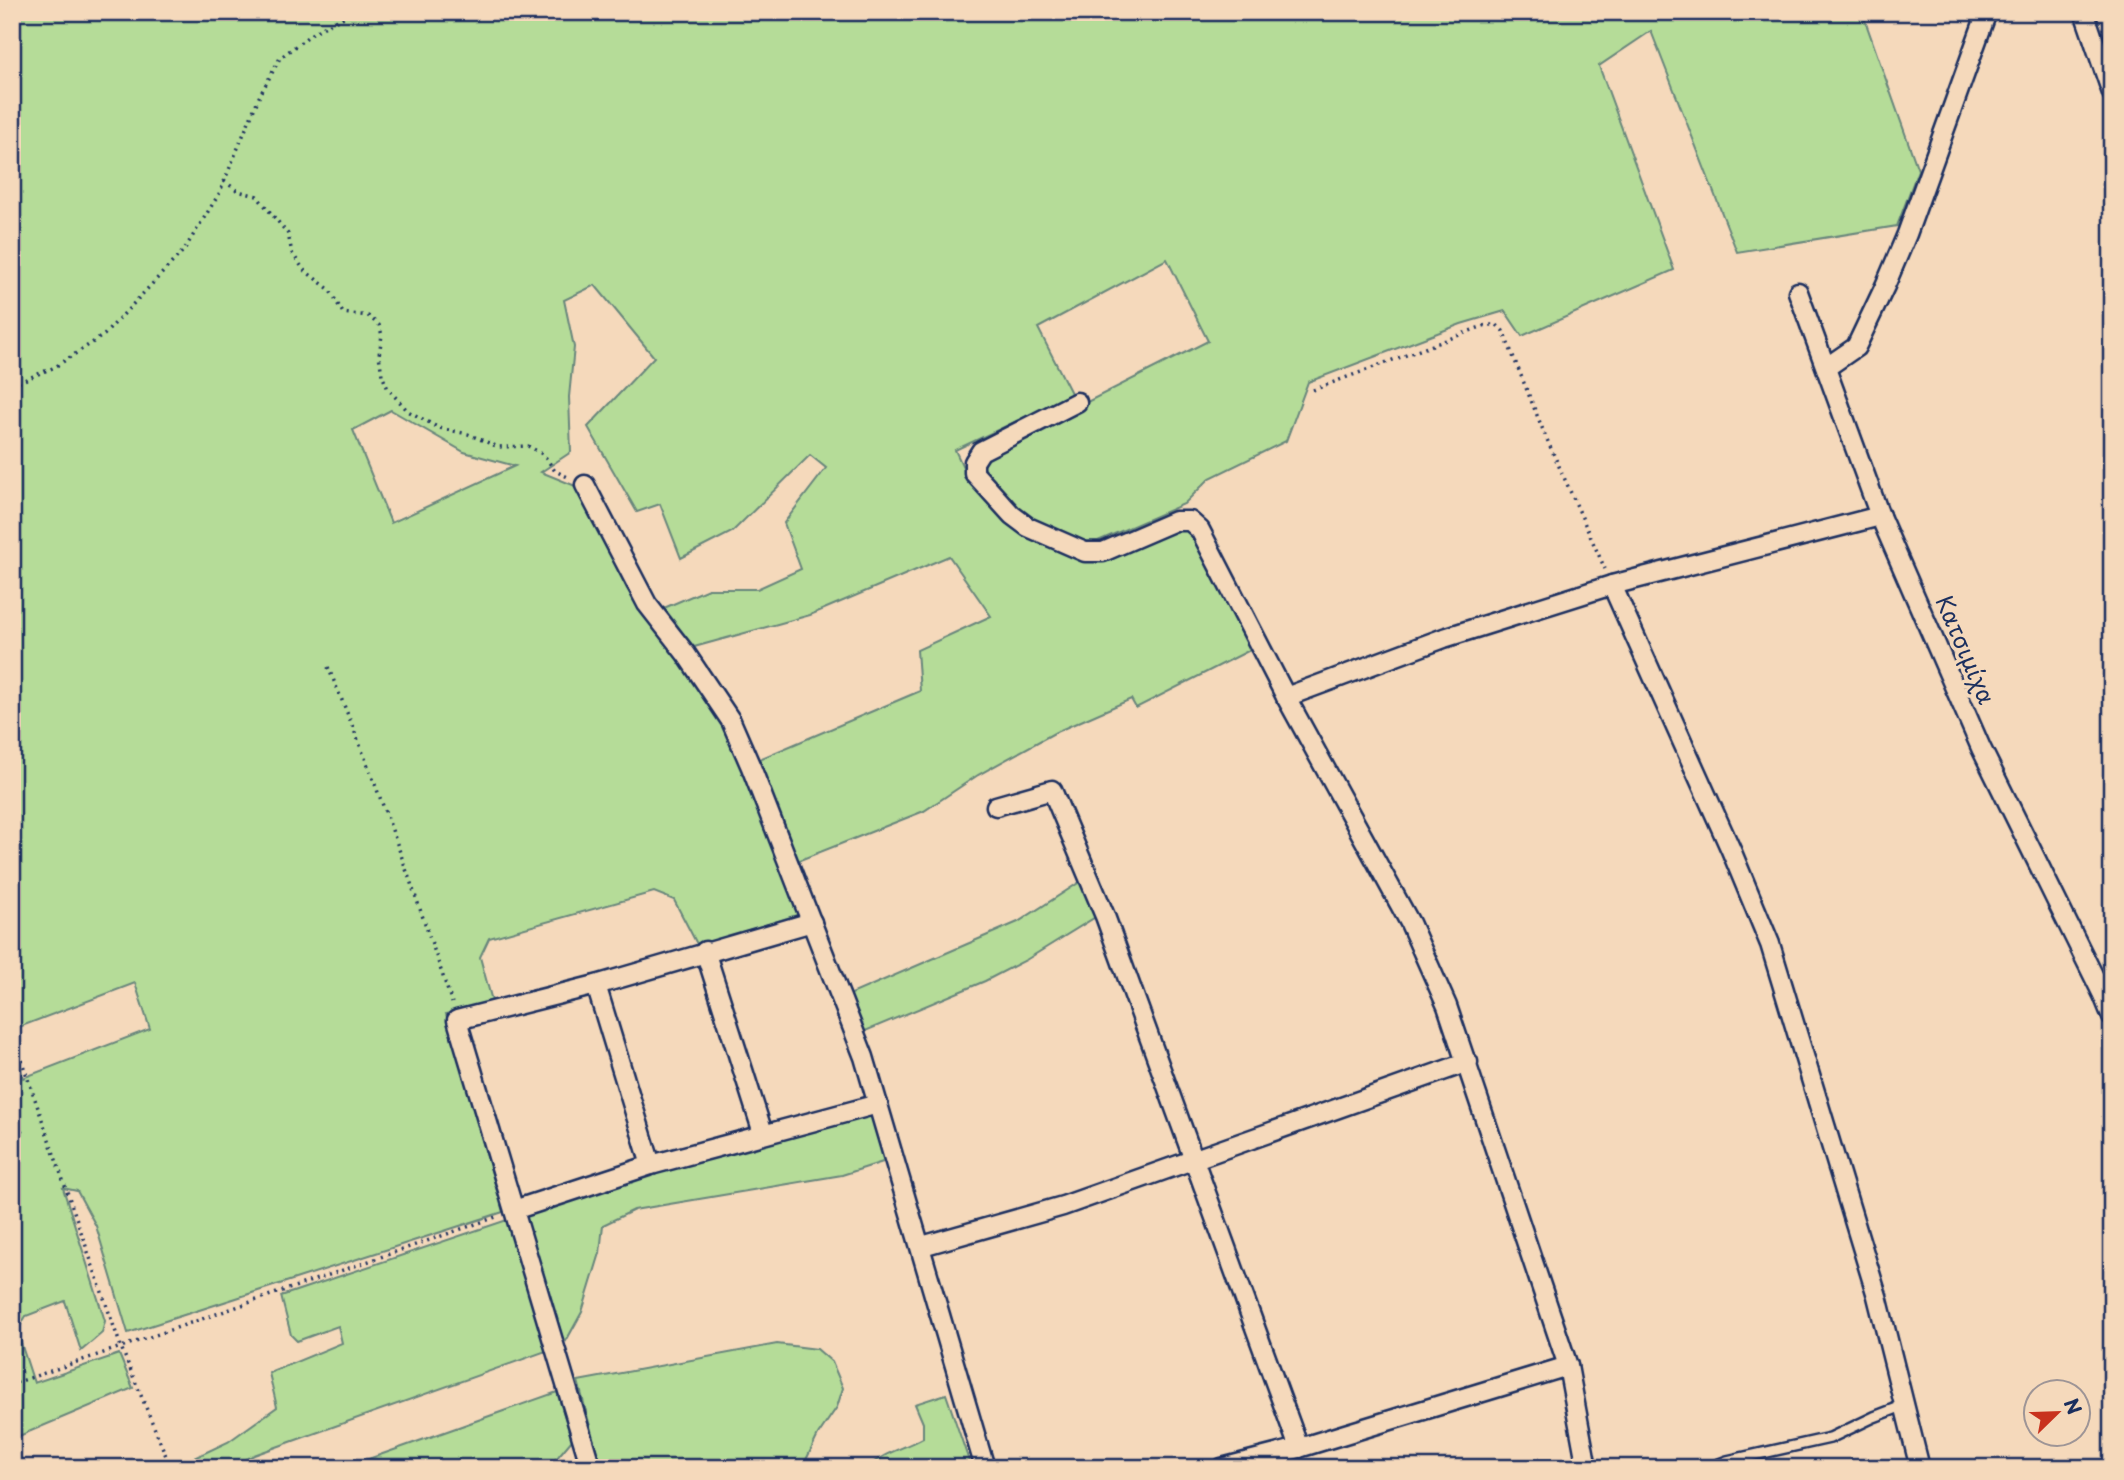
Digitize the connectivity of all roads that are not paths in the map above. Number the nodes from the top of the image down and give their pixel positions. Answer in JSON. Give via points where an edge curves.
{"nodes":[{"id":1,"x":1987,"y":12,"type":"edge"},
{"id":2,"x":2084,"y":12,"type":"edge"},
{"id":3,"x":2112,"y":93,"type":"edge"},
{"id":4,"x":1798,"y":292,"type":"dead end"},
{"id":5,"x":1826,"y":367,"type":"junction"},
{"id":6,"x":1077,"y":402,"type":"dead end"},
{"id":7,"x":585,"y":485,"type":"road end"},
{"id":8,"x":1880,"y":516,"type":"junction"},
{"id":9,"x":1612,"y":584,"type":"junction"},
{"id":10,"x":1286,"y":697,"type":"junction"},
{"id":11,"x":996,"y":806,"type":"dead end"},
{"id":12,"x":812,"y":922,"type":"junction"},
{"id":13,"x":705,"y":951,"type":"junction"},
{"id":14,"x":596,"y":985,"type":"junction"},
{"id":15,"x":2107,"y":992,"type":"edge"},
{"id":16,"x":2112,"y":1017,"type":"edge"},
{"id":17,"x":1468,"y":1062,"type":"junction"},
{"id":18,"x":878,"y":1104,"type":"junction"},
{"id":19,"x":763,"y":1133,"type":"junction"},
{"id":20,"x":1192,"y":1160,"type":"junction"},
{"id":21,"x":651,"y":1165,"type":"junction"},
{"id":22,"x":513,"y":1210,"type":"junction"},
{"id":23,"x":922,"y":1247,"type":"junction"},
{"id":24,"x":1568,"y":1366,"type":"junction"},
{"id":25,"x":1905,"y":1405,"type":"junction"},
{"id":26,"x":1299,"y":1448,"type":"junction"},
{"id":27,"x":591,"y":1468,"type":"edge"},
{"id":28,"x":985,"y":1468,"type":"edge"},
{"id":29,"x":1222,"y":1468,"type":"edge"},
{"id":30,"x":1587,"y":1468,"type":"edge"},
{"id":31,"x":1709,"y":1468,"type":"edge"},
{"id":32,"x":1920,"y":1468,"type":"edge"}],
"edges":[{"from":1,"to":5,"type":"street","via":[[1885,286],[1856,346]]},
{"from":2,"to":3,"type":"street"},
{"from":4,"to":5,"type":"street","name":"Κατσιμίχα"},
{"from":5,"to":8,"type":"street","name":"Κατσιμίχα"},
{"from":6,"to":10,"type":"street","via":[[981,451],[974,473],[1028,527],[1085,552],[1103,552],[1175,521],[1190,522],[1200,530]]},
{"from":7,"to":12,"type":"street","via":[[646,604],[732,721]]},
{"from":8,"to":9,"type":"street"},
{"from":8,"to":15,"type":"street","name":"Κατσιμίχα","via":[[1981,748]]},
{"from":9,"to":10,"type":"street","via":[[1444,638]]},
{"from":9,"to":25,"type":"street","via":[[1770,944],[1846,1189]]},
{"from":10,"to":17,"type":"street","via":[[1410,923]]},
{"from":11,"to":20,"type":"street","via":[[1052,790],[1105,916]]},
{"from":12,"to":13,"type":"street"},
{"from":12,"to":18,"type":"street"},
{"from":13,"to":14,"type":"street"},
{"from":13,"to":19,"type":"street"},
{"from":14,"to":21,"type":"street"},
{"from":14,"to":22,"type":"street","via":[[457,1020]]},
{"from":15,"to":16,"type":"street","name":"Κατσιμίχα"},
{"from":17,"to":20,"type":"street"},
{"from":17,"to":24,"type":"street"},
{"from":18,"to":19,"type":"street"},
{"from":18,"to":23,"type":"street"},
{"from":19,"to":21,"type":"street"},
{"from":20,"to":23,"type":"street","via":[[1063,1206]]},
{"from":20,"to":26,"type":"street"},
{"from":21,"to":22,"type":"street"},
{"from":22,"to":27,"type":"street"},
{"from":23,"to":28,"type":"street"},
{"from":24,"to":26,"type":"street"},
{"from":24,"to":30,"type":"street"},
{"from":25,"to":31,"type":"lane","via":[[1830,1438]]},
{"from":25,"to":32,"type":"street"},
{"from":26,"to":29,"type":"street"}]}
